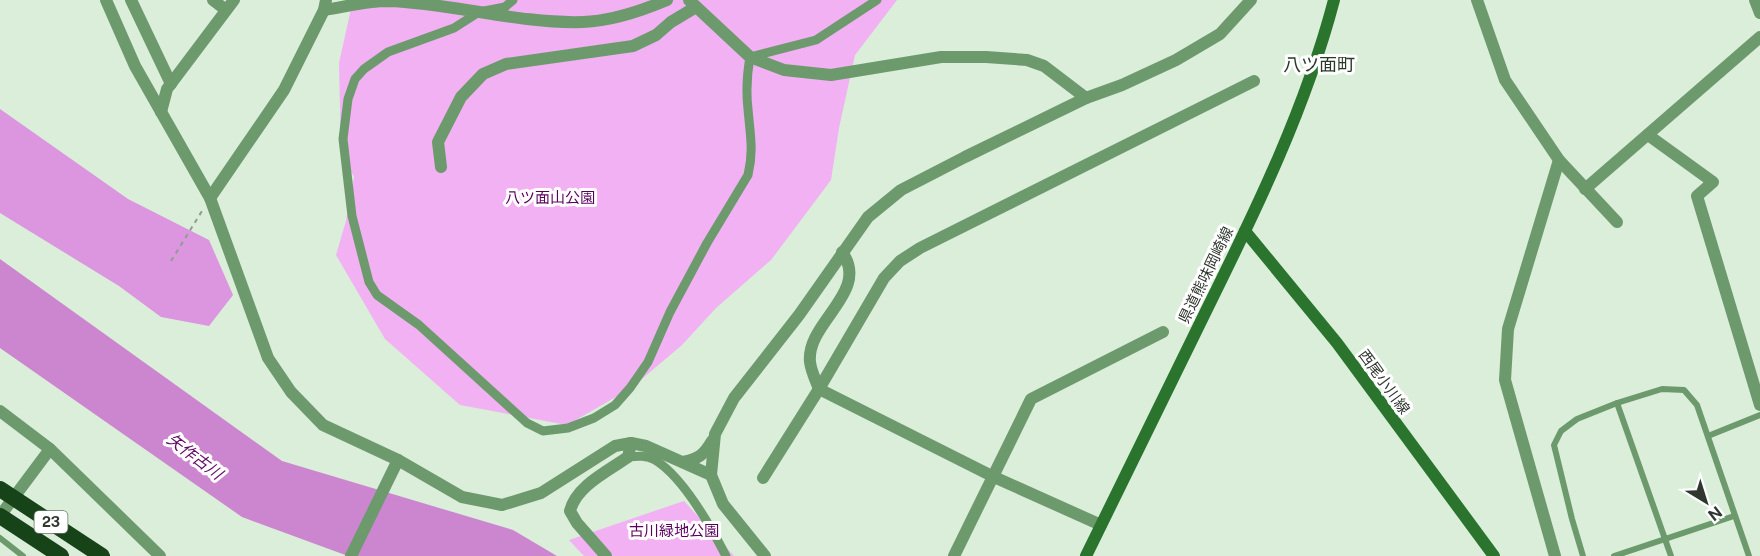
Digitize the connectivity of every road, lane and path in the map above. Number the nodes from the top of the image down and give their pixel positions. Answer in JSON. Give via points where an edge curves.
{"nodes":[{"id":1,"x":106,"y":0,"type":"edge"},
{"id":2,"x":131,"y":0,"type":"edge"},
{"id":3,"x":213,"y":0,"type":"edge"},
{"id":4,"x":513,"y":0,"type":"edge"},
{"id":5,"x":667,"y":0,"type":"edge"},
{"id":6,"x":877,"y":0,"type":"edge"},
{"id":7,"x":1251,"y":0,"type":"edge"},
{"id":8,"x":1334,"y":0,"type":"edge"},
{"id":9,"x":1477,"y":0,"type":"edge"},
{"id":10,"x":1755,"y":0,"type":"edge"},
{"id":11,"x":693,"y":3,"type":"edge"},
{"id":12,"x":230,"y":5,"type":"edge"},
{"id":13,"x":325,"y":5,"type":"edge"},
{"id":14,"x":479,"y":12,"type":"junction"},
{"id":15,"x":1760,"y":13,"type":"edge"},
{"id":16,"x":1760,"y":37,"type":"edge"},
{"id":17,"x":750,"y":57,"type":"junction"},
{"id":18,"x":1254,"y":81,"type":"dead end"},
{"id":19,"x":171,"y":84,"type":"junction"},
{"id":20,"x":1086,"y":98,"type":"junction"},
{"id":21,"x":161,"y":112,"type":"junction"},
{"id":22,"x":1648,"y":135,"type":"junction"},
{"id":23,"x":1559,"y":160,"type":"junction"},
{"id":24,"x":441,"y":166,"type":"dead end"},
{"id":25,"x":1586,"y":189,"type":"junction"},
{"id":26,"x":210,"y":198,"type":"junction"},
{"id":27,"x":1617,"y":222,"type":"dead end"},
{"id":28,"x":1245,"y":231,"type":"junction"},
{"id":29,"x":842,"y":252,"type":"junction"},
{"id":30,"x":171,"y":261,"type":"dead end"},
{"id":31,"x":1163,"y":332,"type":"dead end"},
{"id":32,"x":819,"y":389,"type":"junction"},
{"id":33,"x":1617,"y":403,"type":"junction"},
{"id":34,"x":1760,"y":405,"type":"edge"},
{"id":35,"x":0,"y":411,"type":"edge"},
{"id":36,"x":1760,"y":415,"type":"edge"},
{"id":37,"x":715,"y":434,"type":"junction"},
{"id":38,"x":1708,"y":436,"type":"junction"},
{"id":39,"x":631,"y":443,"type":"junction"},
{"id":40,"x":50,"y":448,"type":"junction"},
{"id":41,"x":628,"y":457,"type":"junction"},
{"id":42,"x":398,"y":460,"type":"junction"},
{"id":43,"x":683,"y":462,"type":"junction"},
{"id":44,"x":711,"y":475,"type":"junction"},
{"id":45,"x":994,"y":477,"type":"junction"},
{"id":46,"x":0,"y":478,"type":"edge"},
{"id":47,"x":763,"y":478,"type":"dead end"},
{"id":48,"x":0,"y":489,"type":"edge"},
{"id":49,"x":34,"y":511,"type":"junction"},
{"id":50,"x":0,"y":516,"type":"edge"},
{"id":51,"x":1734,"y":516,"type":"junction"},
{"id":52,"x":1101,"y":525,"type":"junction"},
{"id":53,"x":0,"y":538,"type":"edge"},
{"id":54,"x":1665,"y":539,"type":"junction"},
{"id":55,"x":23,"y":556,"type":"edge"},
{"id":56,"x":61,"y":556,"type":"edge"},
{"id":57,"x":102,"y":556,"type":"edge"},
{"id":58,"x":160,"y":556,"type":"edge"},
{"id":59,"x":351,"y":556,"type":"edge"},
{"id":60,"x":606,"y":556,"type":"edge"},
{"id":61,"x":726,"y":556,"type":"edge"},
{"id":62,"x":765,"y":556,"type":"edge"},
{"id":63,"x":954,"y":556,"type":"edge"},
{"id":64,"x":1086,"y":556,"type":"edge"},
{"id":65,"x":1494,"y":556,"type":"edge"},
{"id":66,"x":1555,"y":556,"type":"edge"},
{"id":67,"x":1583,"y":556,"type":"edge"},
{"id":68,"x":1614,"y":556,"type":"edge"},
{"id":69,"x":1671,"y":556,"type":"edge"},
{"id":70,"x":1749,"y":556,"type":"edge"}],
"edges":[{"from":1,"to":21,"type":"street","via":[[135,66]]},
{"from":2,"to":19,"type":"street"},
{"from":3,"to":12,"type":"street"},
{"from":4,"to":14,"type":"street","via":[[506,7]]},
{"from":5,"to":14,"type":"street","via":[[628,15],[585,22]]},
{"from":6,"to":17,"type":"street","via":[[816,40]]},
{"from":7,"to":20,"type":"street","via":[[1220,34],[1185,55]]},
{"from":8,"to":28,"type":"main road","name":"県道熊味岡崎線","via":[[1284,144]]},
{"from":9,"to":23,"type":"street","via":[[1505,80]]},
{"from":10,"to":15,"type":"street"},
{"from":11,"to":17,"type":"street"},
{"from":11,"to":24,"type":"street","via":[[656,35],[633,46],[506,64],[483,74],[460,97],[438,142]]},
{"from":12,"to":19,"type":"street"},
{"from":13,"to":14,"type":"street","via":[[390,2]]},
{"from":13,"to":26,"type":"street","via":[[284,90]]},
{"from":14,"to":17,"type":"street","via":[[454,28],[388,52],[355,79],[343,139],[352,216],[369,282],[377,295],[419,325],[526,423],[543,431],[568,428],[615,405],[648,362],[685,284],[748,175],[752,156],[747,107]]},
{"from":16,"to":22,"type":"street"},
{"from":17,"to":20,"type":"street","via":[[784,70],[831,75],[941,57],[1027,60],[1044,66]]},
{"from":18,"to":32,"type":"street","via":[[900,261],[884,278]]},
{"from":19,"to":21,"type":"street"},
{"from":20,"to":29,"type":"street","via":[[901,190],[868,217]]},
{"from":21,"to":26,"type":"street"},
{"from":22,"to":25,"type":"street"},
{"from":22,"to":34,"type":"street","via":[[1713,182],[1697,196]]},
{"from":23,"to":25,"type":"street"},
{"from":23,"to":66,"type":"street","via":[[1508,329],[1506,380]]},
{"from":25,"to":27,"type":"street"},
{"from":26,"to":30,"type":"path"},
{"from":26,"to":42,"type":"street","via":[[268,358],[291,392],[323,425]]},
{"from":28,"to":52,"type":"main road","name":"県道熊味岡崎線"},
{"from":28,"to":65,"type":"main road","name":"西尾小川線","via":[[1336,343]]},
{"from":29,"to":32,"type":"street","via":[[849,267],[847,285],[817,334],[810,361]]},
{"from":29,"to":37,"type":"street","via":[[734,398]]},
{"from":31,"to":45,"type":"street","via":[[1031,399]]},
{"from":32,"to":45,"type":"street"},
{"from":32,"to":47,"type":"street"},
{"from":33,"to":38,"type":"lane","via":[[1662,389],[1684,390],[1697,405]]},
{"from":33,"to":54,"type":"lane"},
{"from":33,"to":67,"type":"lane","via":[[1576,419],[1562,431],[1554,446]]},
{"from":35,"to":40,"type":"street"},
{"from":36,"to":38,"type":"lane"},
{"from":37,"to":43,"type":"street","via":[[706,452],[698,459]]},
{"from":37,"to":44,"type":"street"},
{"from":38,"to":51,"type":"lane"},
{"from":39,"to":41,"type":"street"},
{"from":39,"to":42,"type":"street","via":[[615,446],[541,493],[502,505],[462,497]]},
{"from":39,"to":43,"type":"street"},
{"from":40,"to":50,"type":"street"},
{"from":40,"to":58,"type":"street"},
{"from":41,"to":60,"type":"street","via":[[582,490],[570,511]]},
{"from":41,"to":61,"type":"street","via":[[654,459],[671,473],[708,523]]},
{"from":42,"to":59,"type":"street"},
{"from":43,"to":44,"type":"street"},
{"from":44,"to":62,"type":"street","via":[[723,504]]},
{"from":45,"to":52,"type":"street"},
{"from":45,"to":63,"type":"street"},
{"from":46,"to":49,"type":"highway","number":"23","via":[[28,497]]},
{"from":48,"to":49,"type":"highway","number":"23","bridge":true},
{"from":49,"to":57,"type":"highway","number":"23","bridge":true},
{"from":50,"to":56,"type":"highway","number":"23","bridge":true},
{"from":51,"to":54,"type":"lane"},
{"from":51,"to":70,"type":"lane"},
{"from":52,"to":64,"type":"main road","name":"県道熊味岡崎線"},
{"from":53,"to":55,"type":"lane"},
{"from":54,"to":68,"type":"lane"},
{"from":54,"to":69,"type":"lane"}]}
